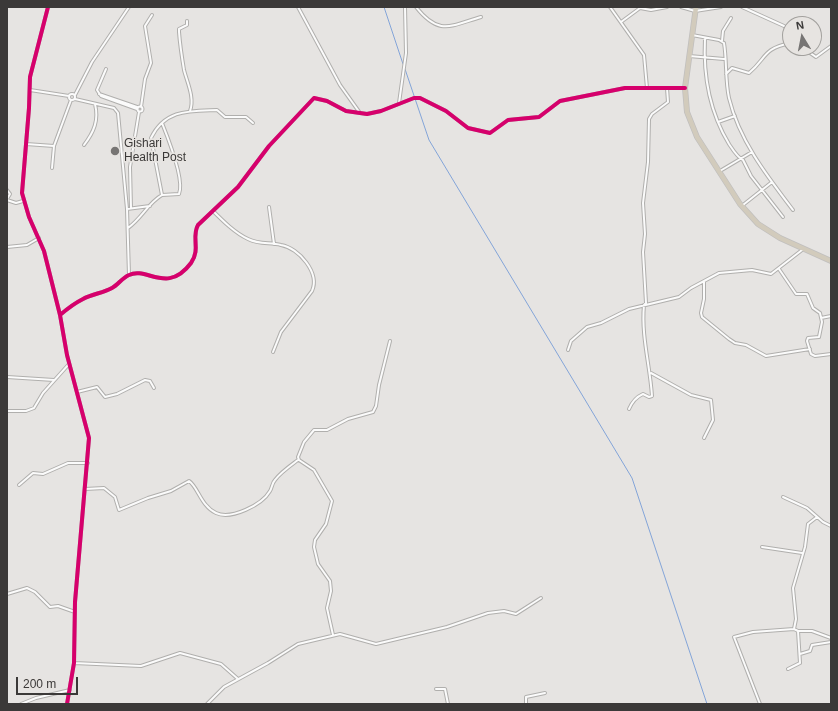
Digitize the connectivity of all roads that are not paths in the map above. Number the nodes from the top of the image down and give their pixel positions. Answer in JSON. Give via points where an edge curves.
{"nodes":[{"id":1,"x":48,"y":7,"type":"edge"},
{"id":2,"x":129,"y":7,"type":"edge"},
{"id":3,"x":298,"y":7,"type":"edge"},
{"id":4,"x":405,"y":7,"type":"edge"},
{"id":5,"x":416,"y":7,"type":"edge"},
{"id":6,"x":610,"y":7,"type":"edge"},
{"id":7,"x":667,"y":7,"type":"edge"},
{"id":8,"x":681,"y":7,"type":"edge"},
{"id":9,"x":721,"y":7,"type":"edge"},
{"id":10,"x":742,"y":7,"type":"edge"},
{"id":11,"x":696,"y":9,"type":"edge"},
{"id":12,"x":152,"y":15,"type":"dead end"},
{"id":13,"x":481,"y":17,"type":"dead end"},
{"id":14,"x":731,"y":18,"type":"dead end"},
{"id":15,"x":187,"y":21,"type":"dead end"},
{"id":16,"x":621,"y":22,"type":"junction"},
{"id":17,"x":782,"y":25,"type":"edge"},
{"id":18,"x":691,"y":35,"type":"junction"},
{"id":19,"x":705,"y":38,"type":"junction"},
{"id":20,"x":722,"y":41,"type":"junction"},
{"id":21,"x":782,"y":45,"type":"edge"},
{"id":22,"x":831,"y":46,"type":"edge"},
{"id":23,"x":822,"y":54,"type":"edge"},
{"id":24,"x":688,"y":56,"type":"junction"},
{"id":25,"x":705,"y":57,"type":"junction"},
{"id":26,"x":724,"y":58,"type":"junction"},
{"id":27,"x":106,"y":69,"type":"dead end"},
{"id":28,"x":726,"y":74,"type":"junction"},
{"id":29,"x":647,"y":88,"type":"junction"},
{"id":30,"x":668,"y":88,"type":"junction"},
{"id":31,"x":685,"y":88,"type":"junction"},
{"id":32,"x":30,"y":90,"type":"junction"},
{"id":33,"x":99,"y":94,"type":"junction"},
{"id":34,"x":75,"y":95,"type":"junction"},
{"id":35,"x":70,"y":96,"type":"junction"},
{"id":36,"x":75,"y":99,"type":"junction"},
{"id":37,"x":71,"y":100,"type":"junction"},
{"id":38,"x":114,"y":101,"type":"junction"},
{"id":39,"x":399,"y":103,"type":"junction"},
{"id":40,"x":94,"y":104,"type":"junction"},
{"id":41,"x":141,"y":107,"type":"junction"},
{"id":42,"x":114,"y":108,"type":"junction"},
{"id":43,"x":137,"y":108,"type":"junction"},
{"id":44,"x":190,"y":110,"type":"junction"},
{"id":45,"x":139,"y":112,"type":"junction"},
{"id":46,"x":360,"y":113,"type":"junction"},
{"id":47,"x":735,"y":116,"type":"junction"},
{"id":48,"x":253,"y":122,"type":"dead end"},
{"id":49,"x":718,"y":122,"type":"junction"},
{"id":50,"x":162,"y":124,"type":"junction"},
{"id":51,"x":26,"y":144,"type":"junction"},
{"id":52,"x":84,"y":145,"type":"dead end"},
{"id":53,"x":54,"y":146,"type":"junction"},
{"id":54,"x":752,"y":152,"type":"junction"},
{"id":55,"x":740,"y":158,"type":"junction"},
{"id":56,"x":52,"y":168,"type":"dead end"},
{"id":57,"x":720,"y":172,"type":"junction"},
{"id":58,"x":772,"y":182,"type":"junction"},
{"id":59,"x":761,"y":189,"type":"junction"},
{"id":60,"x":7,"y":190,"type":"edge"},
{"id":61,"x":162,"y":195,"type":"junction"},
{"id":62,"x":7,"y":199,"type":"edge"},
{"id":63,"x":23,"y":201,"type":"junction"},
{"id":64,"x":150,"y":206,"type":"junction"},
{"id":65,"x":742,"y":206,"type":"junction"},
{"id":66,"x":269,"y":207,"type":"dead end"},
{"id":67,"x":131,"y":208,"type":"junction"},
{"id":68,"x":127,"y":209,"type":"junction"},
{"id":69,"x":793,"y":210,"type":"dead end"},
{"id":70,"x":212,"y":211,"type":"junction"},
{"id":71,"x":783,"y":217,"type":"dead end"},
{"id":72,"x":128,"y":228,"type":"junction"},
{"id":73,"x":39,"y":238,"type":"junction"},
{"id":74,"x":274,"y":244,"type":"junction"},
{"id":75,"x":7,"y":247,"type":"edge"},
{"id":76,"x":803,"y":249,"type":"junction"},
{"id":77,"x":831,"y":261,"type":"edge"},
{"id":78,"x":779,"y":269,"type":"junction"},
{"id":79,"x":129,"y":275,"type":"junction"},
{"id":80,"x":704,"y":281,"type":"junction"},
{"id":81,"x":644,"y":305,"type":"junction"},
{"id":82,"x":60,"y":314,"type":"junction"},
{"id":83,"x":831,"y":316,"type":"edge"},
{"id":84,"x":821,"y":318,"type":"junction"},
{"id":85,"x":390,"y":341,"type":"dead end"},
{"id":86,"x":810,"y":349,"type":"junction"},
{"id":87,"x":568,"y":350,"type":"dead end"},
{"id":88,"x":273,"y":352,"type":"dead end"},
{"id":89,"x":831,"y":354,"type":"edge"},
{"id":90,"x":69,"y":364,"type":"junction"},
{"id":91,"x":651,"y":373,"type":"junction"},
{"id":92,"x":7,"y":377,"type":"edge"},
{"id":93,"x":54,"y":380,"type":"junction"},
{"id":94,"x":154,"y":388,"type":"dead end"},
{"id":95,"x":77,"y":392,"type":"junction"},
{"id":96,"x":630,"y":409,"type":"dead end"},
{"id":97,"x":7,"y":411,"type":"edge"},
{"id":98,"x":704,"y":438,"type":"dead end"},
{"id":99,"x":298,"y":460,"type":"junction"},
{"id":100,"x":88,"y":463,"type":"junction"},
{"id":101,"x":19,"y":485,"type":"dead end"},
{"id":102,"x":85,"y":489,"type":"junction"},
{"id":103,"x":783,"y":497,"type":"dead end"},
{"id":104,"x":817,"y":517,"type":"junction"},
{"id":105,"x":831,"y":526,"type":"edge"},
{"id":106,"x":762,"y":547,"type":"dead end"},
{"id":107,"x":802,"y":553,"type":"junction"},
{"id":108,"x":7,"y":594,"type":"edge"},
{"id":109,"x":541,"y":598,"type":"dead end"},
{"id":110,"x":75,"y":612,"type":"junction"},
{"id":111,"x":794,"y":629,"type":"junction"},
{"id":112,"x":798,"y":632,"type":"junction"},
{"id":113,"x":333,"y":635,"type":"junction"},
{"id":114,"x":831,"y":638,"type":"edge"},
{"id":115,"x":831,"y":642,"type":"edge"},
{"id":116,"x":800,"y":654,"type":"junction"},
{"id":117,"x":74,"y":663,"type":"junction"},
{"id":118,"x":788,"y":669,"type":"dead end"},
{"id":119,"x":238,"y":679,"type":"junction"},
{"id":120,"x":436,"y":689,"type":"dead end"},
{"id":121,"x":70,"y":690,"type":"junction"},
{"id":122,"x":545,"y":693,"type":"dead end"},
{"id":123,"x":21,"y":704,"type":"edge"},
{"id":124,"x":67,"y":704,"type":"edge"},
{"id":125,"x":207,"y":704,"type":"edge"},
{"id":126,"x":448,"y":704,"type":"edge"},
{"id":127,"x":526,"y":704,"type":"edge"},
{"id":128,"x":760,"y":704,"type":"edge"}],
"edges":[{"from":1,"to":32,"type":"street","via":[[31,72]]},
{"from":2,"to":34,"type":"street","via":[[92,62]]},
{"from":3,"to":46,"type":"street","via":[[329,65]]},
{"from":4,"to":39,"type":"street","via":[[406,53]]},
{"from":5,"to":13,"type":"street","via":[[431,22],[441,27]]},
{"from":6,"to":16,"type":"street"},
{"from":7,"to":16,"type":"street","via":[[651,10],[640,8]]},
{"from":8,"to":11,"type":"street"},
{"from":9,"to":11,"type":"street"},
{"from":10,"to":17,"type":"street"},
{"from":11,"to":18,"type":"highway"},
{"from":12,"to":41,"type":"street","via":[[145,26],[150,63]]},
{"from":14,"to":20,"type":"street","via":[[723,31]]},
{"from":15,"to":44,"type":"street","via":[[187,25],[179,32],[184,70],[190,88]]},
{"from":16,"to":29,"type":"street","via":[[644,57]]},
{"from":18,"to":19,"type":"street"},
{"from":18,"to":24,"type":"highway"},
{"from":19,"to":20,"type":"street"},
{"from":19,"to":25,"type":"street"},
{"from":20,"to":26,"type":"street"},
{"from":21,"to":28,"type":"street","via":[[773,48],[761,58],[749,73],[732,68]]},
{"from":22,"to":23,"type":"street"},
{"from":24,"to":25,"type":"street"},
{"from":24,"to":31,"type":"highway"},
{"from":25,"to":26,"type":"street"},
{"from":25,"to":49,"type":"street","via":[[708,91]]},
{"from":26,"to":28,"type":"street"},
{"from":27,"to":33,"type":"street","via":[[97,90]]},
{"from":28,"to":47,"type":"street"},
{"from":29,"to":30,"type":"street"},
{"from":29,"to":39,"type":"street","via":[[625,88],[560,101],[539,117],[508,120],[490,133],[468,128],[426,100],[416,98]]},
{"from":30,"to":31,"type":"street"},
{"from":30,"to":81,"type":"street","via":[[668,102],[649,118],[644,203]]},
{"from":31,"to":57,"type":"highway","via":[[687,112],[694,130]]},
{"from":32,"to":35,"type":"street"},
{"from":32,"to":51,"type":"street"},
{"from":33,"to":38,"type":"street"},
{"from":33,"to":43,"type":"street"},
{"from":34,"to":35,"type":"street"},
{"from":34,"to":36,"type":"street"},
{"from":35,"to":37,"type":"street"},
{"from":36,"to":37,"type":"street"},
{"from":36,"to":40,"type":"street"},
{"from":37,"to":53,"type":"street"},
{"from":38,"to":42,"type":"street"},
{"from":38,"to":43,"type":"street"},
{"from":39,"to":46,"type":"street","via":[[374,113]]},
{"from":40,"to":42,"type":"street"},
{"from":40,"to":52,"type":"street","via":[[97,117]]},
{"from":41,"to":43,"type":"street"},
{"from":41,"to":45,"type":"street","via":[[142,110]]},
{"from":42,"to":68,"type":"street","via":[[118,113]]},
{"from":43,"to":45,"type":"street"},
{"from":44,"to":48,"type":"street","via":[[219,110],[225,116],[246,117]]},
{"from":44,"to":50,"type":"street","via":[[180,112]]},
{"from":45,"to":67,"type":"street","via":[[130,166]]},
{"from":46,"to":70,"type":"street","via":[[346,111],[327,101],[314,98],[269,146],[247,177]]},
{"from":47,"to":49,"type":"street"},
{"from":47,"to":54,"type":"street"},
{"from":49,"to":55,"type":"street"},
{"from":50,"to":61,"type":"street","via":[[151,136],[151,140]]},
{"from":50,"to":61,"type":"street","via":[[177,170],[180,192]]},
{"from":51,"to":53,"type":"street"},
{"from":51,"to":63,"type":"street"},
{"from":53,"to":56,"type":"street"},
{"from":54,"to":55,"type":"street"},
{"from":54,"to":58,"type":"street"},
{"from":55,"to":57,"type":"street"},
{"from":55,"to":59,"type":"street"},
{"from":57,"to":65,"type":"highway"},
{"from":58,"to":59,"type":"street"},
{"from":58,"to":69,"type":"street"},
{"from":59,"to":65,"type":"street"},
{"from":59,"to":71,"type":"street"},
{"from":60,"to":62,"type":"street","via":[[10,194]]},
{"from":61,"to":64,"type":"street"},
{"from":62,"to":63,"type":"street","via":[[16,203]]},
{"from":63,"to":73,"type":"street"},
{"from":64,"to":67,"type":"street"},
{"from":64,"to":72,"type":"street","via":[[142,218]]},
{"from":65,"to":76,"type":"highway","via":[[766,230]]},
{"from":66,"to":74,"type":"street"},
{"from":67,"to":68,"type":"street"},
{"from":68,"to":72,"type":"street"},
{"from":70,"to":74,"type":"street","via":[[244,237],[256,243]]},
{"from":70,"to":79,"type":"street","via":[[196,228],[196,253],[184,270],[161,279],[135,273]]},
{"from":72,"to":79,"type":"street"},
{"from":73,"to":75,"type":"street","via":[[27,245]]},
{"from":73,"to":82,"type":"street"},
{"from":74,"to":88,"type":"street","via":[[285,246],[307,262],[314,283],[312,291],[281,332]]},
{"from":76,"to":77,"type":"highway"},
{"from":76,"to":78,"type":"street"},
{"from":78,"to":80,"type":"street","via":[[768,274],[748,270],[719,273]]},
{"from":78,"to":84,"type":"street","via":[[796,294],[808,295]]},
{"from":79,"to":82,"type":"street","via":[[114,287],[83,299]]},
{"from":80,"to":81,"type":"street","via":[[679,297]]},
{"from":80,"to":86,"type":"street","via":[[702,317],[735,343],[746,345],[766,356]]},
{"from":81,"to":87,"type":"street","via":[[585,328],[571,341]]},
{"from":81,"to":91,"type":"street","via":[[642,332]]},
{"from":82,"to":90,"type":"street"},
{"from":83,"to":84,"type":"street"},
{"from":84,"to":86,"type":"street","via":[[819,336],[807,339]]},
{"from":85,"to":99,"type":"street","via":[[373,412],[348,419],[327,430],[314,430],[302,446]]},
{"from":86,"to":89,"type":"street","via":[[812,356]]},
{"from":90,"to":93,"type":"street"},
{"from":90,"to":95,"type":"street"},
{"from":91,"to":96,"type":"street","via":[[652,396],[639,395],[632,402]]},
{"from":91,"to":98,"type":"street","via":[[691,395],[712,400],[713,420]]},
{"from":92,"to":93,"type":"street"},
{"from":93,"to":97,"type":"street","via":[[31,410]]},
{"from":94,"to":95,"type":"street","via":[[150,381],[145,380],[105,397],[97,387]]},
{"from":95,"to":100,"type":"street","via":[[89,438]]},
{"from":99,"to":102,"type":"street","via":[[275,479],[270,491],[262,500],[232,514],[221,514],[211,510],[201,501],[189,481],[171,491],[119,510],[115,497],[104,488]]},
{"from":99,"to":113,"type":"street","via":[[314,470],[332,501],[326,524],[315,540],[314,547],[318,564],[330,581],[331,591],[326,608]]},
{"from":100,"to":101,"type":"street","via":[[68,463],[43,474],[33,473]]},
{"from":100,"to":102,"type":"street"},
{"from":102,"to":110,"type":"street"},
{"from":103,"to":104,"type":"street","via":[[808,508]]},
{"from":104,"to":105,"type":"street"},
{"from":104,"to":107,"type":"street","via":[[808,524]]},
{"from":106,"to":107,"type":"street"},
{"from":107,"to":111,"type":"street","via":[[793,588]]},
{"from":108,"to":110,"type":"street","via":[[28,588],[50,607],[58,606]]},
{"from":109,"to":113,"type":"street","via":[[516,614],[504,611],[488,613],[447,627],[376,644],[345,635]]},
{"from":110,"to":117,"type":"street"},
{"from":111,"to":112,"type":"street"},
{"from":111,"to":128,"type":"street","via":[[753,632],[734,637]]},
{"from":112,"to":114,"type":"street","via":[[812,631]]},
{"from":112,"to":116,"type":"street"},
{"from":113,"to":119,"type":"street","via":[[298,644]]},
{"from":115,"to":116,"type":"street","via":[[812,645],[810,650]]},
{"from":116,"to":118,"type":"street","via":[[800,663]]},
{"from":117,"to":119,"type":"street","via":[[142,666],[180,653],[222,664]]},
{"from":117,"to":121,"type":"street"},
{"from":119,"to":125,"type":"street","via":[[224,687]]},
{"from":120,"to":126,"type":"street","via":[[446,689]]},
{"from":121,"to":123,"type":"street"},
{"from":121,"to":124,"type":"street"},
{"from":122,"to":127,"type":"street","via":[[526,697]]}]}
